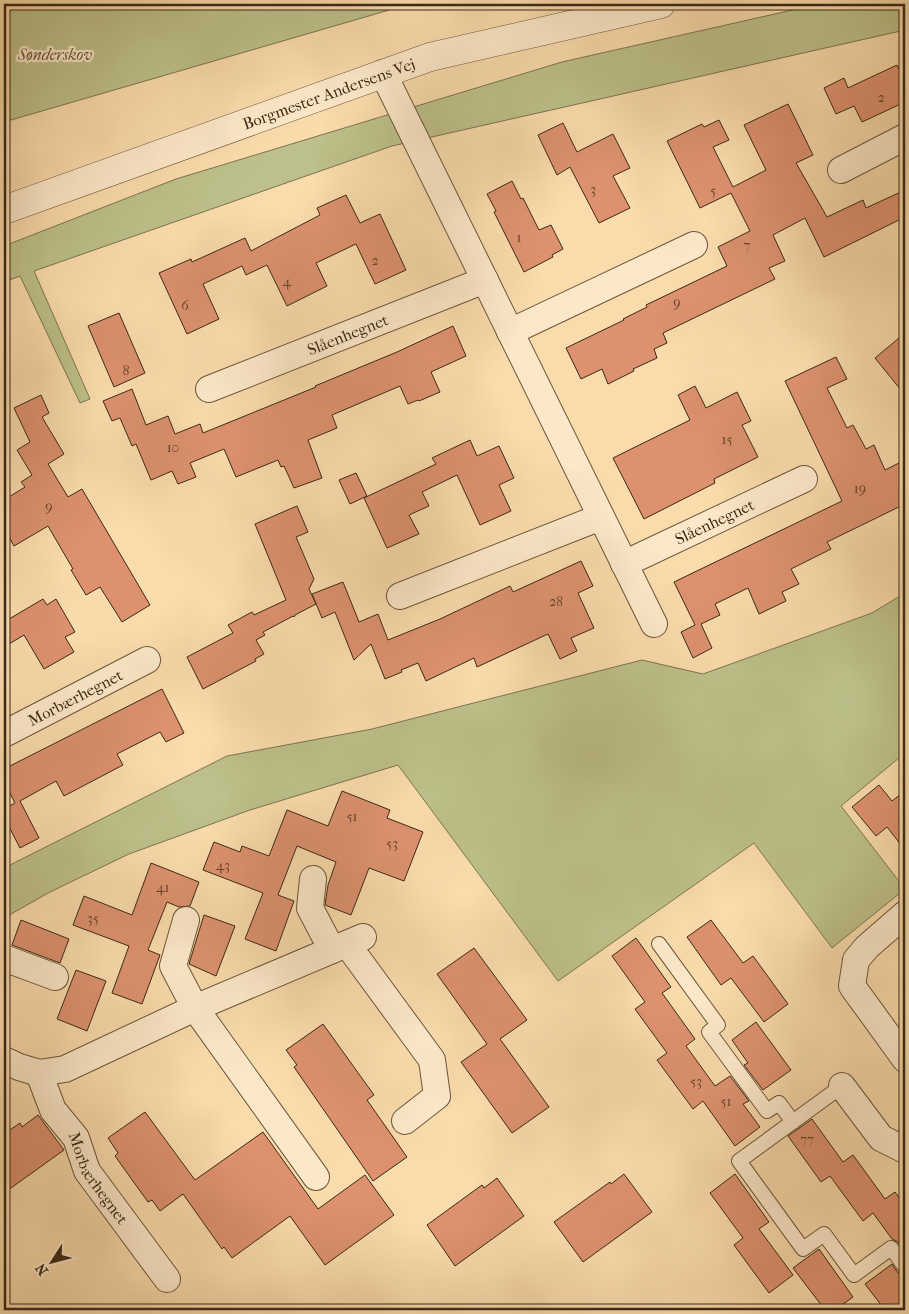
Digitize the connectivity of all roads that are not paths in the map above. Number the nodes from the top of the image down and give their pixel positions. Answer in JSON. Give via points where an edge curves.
{"nodes":[{"id":1,"x":661,"y":4,"type":"edge"},
{"id":2,"x":383,"y":73,"type":"junction"},
{"id":3,"x":905,"y":137,"type":"edge"},
{"id":4,"x":840,"y":170,"type":"dead end"},
{"id":5,"x":4,"y":210,"type":"edge"},
{"id":6,"x":694,"y":245,"type":"dead end"},
{"id":7,"x":485,"y":280,"type":"junction"},
{"id":8,"x":510,"y":332,"type":"junction"},
{"id":9,"x":209,"y":389,"type":"dead end"},
{"id":10,"x":804,"y":479,"type":"dead end"},
{"id":11,"x":601,"y":517,"type":"junction"},
{"id":12,"x":624,"y":564,"type":"junction"},
{"id":13,"x":400,"y":596,"type":"dead end"},
{"id":14,"x":654,"y":624,"type":"dead end"},
{"id":15,"x":147,"y":660,"type":"dead end"},
{"id":16,"x":4,"y":734,"type":"edge"},
{"id":17,"x":313,"y":879,"type":"dead end"},
{"id":18,"x":905,"y":914,"type":"edge"},
{"id":19,"x":186,"y":920,"type":"dead end"},
{"id":20,"x":348,"y":943,"type":"junction"},
{"id":21,"x":659,"y":944,"type":"dead end"},
{"id":22,"x":4,"y":958,"type":"edge"},
{"id":23,"x":55,"y":977,"type":"dead end"},
{"id":24,"x":195,"y":1008,"type":"junction"},
{"id":25,"x":905,"y":1059,"type":"edge"},
{"id":26,"x":4,"y":1060,"type":"edge"},
{"id":27,"x":39,"y":1073,"type":"junction"},
{"id":28,"x":842,"y":1086,"type":"joint"},
{"id":29,"x":405,"y":1121,"type":"dead end"},
{"id":30,"x":793,"y":1122,"type":"junction"},
{"id":31,"x":905,"y":1150,"type":"edge"},
{"id":32,"x":316,"y":1177,"type":"dead end"},
{"id":33,"x":905,"y":1267,"type":"edge"},
{"id":34,"x":167,"y":1279,"type":"dead end"}],
"edges":[{"from":1,"to":2,"type":"street","name":"Borgmester Andersens Vej","via":[[430,57]]},
{"from":2,"to":5,"type":"street","name":"Borgmester Andersens Vej"},
{"from":2,"to":7,"type":"street"},
{"from":3,"to":4,"type":"street"},
{"from":6,"to":8,"type":"street"},
{"from":7,"to":8,"type":"street"},
{"from":7,"to":9,"type":"street","name":"Slåenhegnet"},
{"from":8,"to":11,"type":"street"},
{"from":10,"to":12,"type":"street","name":"Slåenhegnet"},
{"from":11,"to":12,"type":"street"},
{"from":11,"to":13,"type":"street"},
{"from":12,"to":14,"type":"street"},
{"from":15,"to":16,"type":"street","name":"Morbærhegnet"},
{"from":17,"to":20,"type":"street","via":[[310,908]]},
{"from":18,"to":25,"type":"street","via":[[856,960],[852,986]]},
{"from":19,"to":24,"type":"street","via":[[173,966]]},
{"from":20,"to":24,"type":"street"},
{"from":20,"to":29,"type":"street","via":[[432,1060],[437,1096]]},
{"from":21,"to":30,"type":"lane","via":[[718,1025],[709,1032],[767,1112],[779,1103]]},
{"from":22,"to":23,"type":"street"},
{"from":24,"to":27,"type":"street","via":[[64,1069]]},
{"from":24,"to":32,"type":"street"},
{"from":26,"to":27,"type":"street"},
{"from":27,"to":34,"type":"street","name":"Morbærhegnet","via":[[53,1110],[76,1138],[87,1171]]},
{"from":28,"to":30,"type":"lane"},
{"from":28,"to":31,"type":"street","via":[[881,1138]]},
{"from":30,"to":33,"type":"lane","via":[[739,1161],[803,1249],[824,1234],[854,1275],[891,1248]]}]}
